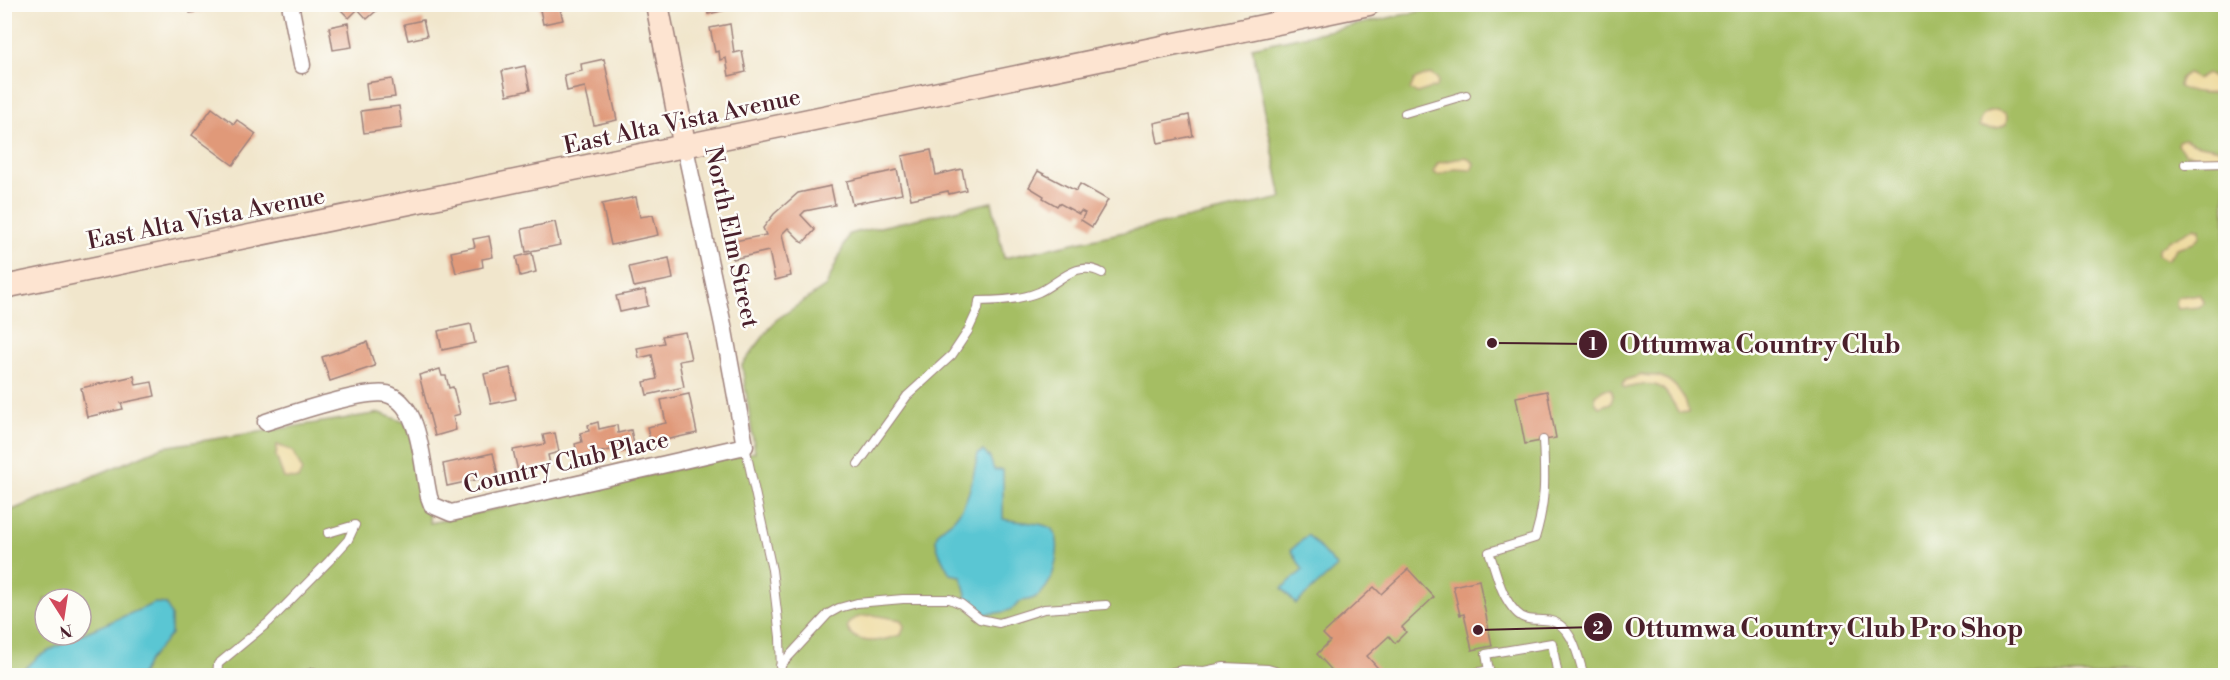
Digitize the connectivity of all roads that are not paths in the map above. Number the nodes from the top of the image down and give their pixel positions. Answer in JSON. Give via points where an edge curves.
{"nodes":[{"id":1,"x":290,"y":4,"type":"edge"},
{"id":2,"x":657,"y":4,"type":"edge"},
{"id":3,"x":1369,"y":4,"type":"edge"},
{"id":4,"x":1324,"y":9,"type":"edge"},
{"id":5,"x":303,"y":65,"type":"dead end"},
{"id":6,"x":1466,"y":95,"type":"dead end"},
{"id":7,"x":1405,"y":113,"type":"dead end"},
{"id":8,"x":685,"y":148,"type":"junction"},
{"id":9,"x":2225,"y":163,"type":"edge"},
{"id":10,"x":2185,"y":164,"type":"dead end"},
{"id":11,"x":1102,"y":273,"type":"dead end"},
{"id":12,"x":4,"y":288,"type":"edge"},
{"id":13,"x":266,"y":422,"type":"dead end"},
{"id":14,"x":1543,"y":440,"type":"dead end"},
{"id":15,"x":745,"y":446,"type":"junction"},
{"id":16,"x":858,"y":465,"type":"dead end"},
{"id":17,"x":328,"y":533,"type":"dead end"},
{"id":18,"x":1106,"y":605,"type":"dead end"},
{"id":19,"x":780,"y":671,"type":"edge"},
{"id":20,"x":315,"y":672,"type":"dead end"},
{"id":21,"x":1490,"y":673,"type":"edge"},
{"id":22,"x":217,"y":675,"type":"edge"},
{"id":23,"x":300,"y":675,"type":"edge"},
{"id":24,"x":1168,"y":675,"type":"edge"},
{"id":25,"x":1277,"y":675,"type":"edge"},
{"id":26,"x":1461,"y":675,"type":"edge"},
{"id":27,"x":1558,"y":675,"type":"edge"},
{"id":28,"x":1584,"y":675,"type":"edge"}],
"edges":[{"from":1,"to":5,"type":"street"},
{"from":2,"to":8,"type":"main road","name":"North Elm Street"},
{"from":3,"to":4,"type":"main road","name":"East Alta Vista Avenue"},
{"from":4,"to":8,"type":"main road","name":"East Alta Vista Avenue"},
{"from":6,"to":7,"type":"lane"},
{"from":8,"to":12,"type":"main road","name":"East Alta Vista Avenue"},
{"from":8,"to":15,"type":"street","name":"North Elm Street"},
{"from":9,"to":10,"type":"lane"},
{"from":11,"to":16,"type":"lane","via":[[1079,268],[1040,291],[1000,301],[979,301],[968,331],[952,355],[908,396]]},
{"from":13,"to":15,"type":"street","name":"Country Club Place","via":[[360,396],[386,394],[396,398],[414,424],[432,506],[451,513]]},
{"from":14,"to":28,"type":"lane","via":[[1543,514],[1535,538],[1489,552],[1502,592],[1517,614],[1530,621],[1552,621],[1566,630]]},
{"from":15,"to":19,"type":"lane","via":[[772,570]]},
{"from":17,"to":22,"type":"lane","via":[[355,525],[348,540],[269,622],[218,664]]},
{"from":18,"to":19,"type":"lane","via":[[1044,609],[999,623],[980,619],[950,598],[857,603],[828,614]]},
{"from":20,"to":23,"type":"lane"},
{"from":21,"to":26,"type":"lane"},
{"from":21,"to":27,"type":"lane","via":[[1486,654],[1552,643]]},
{"from":24,"to":25,"type":"lane","via":[[1183,670],[1232,667],[1268,669]]}]}
